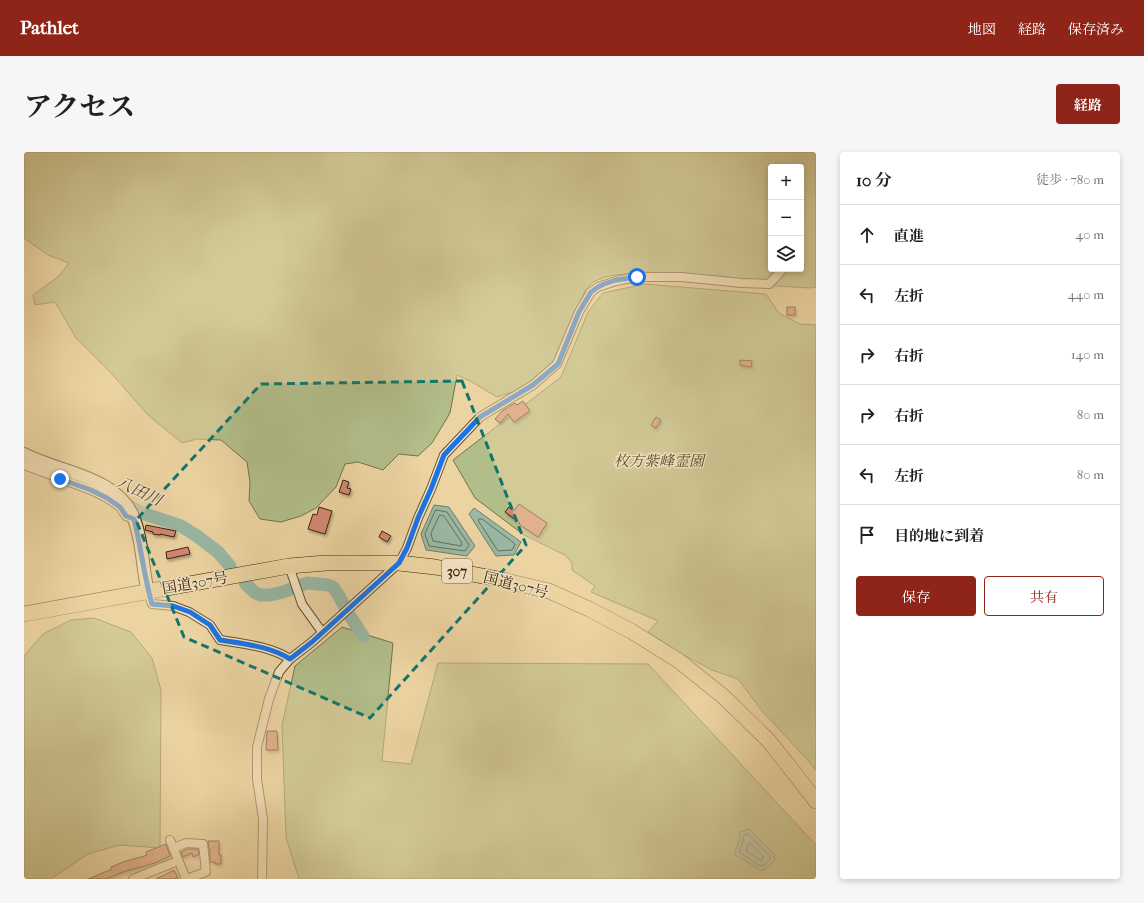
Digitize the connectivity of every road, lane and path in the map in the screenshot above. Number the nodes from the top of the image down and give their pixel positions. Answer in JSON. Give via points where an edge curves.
{"nodes":[{"id":1,"x":779,"y":272,"type":"edge"},
{"id":2,"x":24,"y":454,"type":"edge"},
{"id":3,"x":24,"y":465,"type":"edge"},
{"id":4,"x":134,"y":519,"type":"junction"},
{"id":5,"x":399,"y":563,"type":"junction"},
{"id":6,"x":289,"y":566,"type":"junction"},
{"id":7,"x":148,"y":592,"type":"junction"},
{"id":8,"x":24,"y":614,"type":"edge"},
{"id":9,"x":322,"y":632,"type":"junction"},
{"id":10,"x":290,"y":659,"type":"junction"},
{"id":11,"x":816,"y":800,"type":"edge"},
{"id":12,"x":178,"y":861,"type":"junction"},
{"id":13,"x":133,"y":879,"type":"edge"},
{"id":14,"x":186,"y":879,"type":"edge"},
{"id":15,"x":262,"y":879,"type":"edge"}],
"edges":[{"from":1,"to":5,"type":"street","via":[[769,284],[681,277],[637,277],[616,280],[591,292],[579,312],[558,364],[533,385],[480,417],[444,455]]},
{"from":2,"to":4,"type":"street","via":[[110,489],[121,498]]},
{"from":3,"to":4,"type":"street","via":[[91,490],[107,498],[120,507],[126,516]]},
{"from":4,"to":7,"type":"street"},
{"from":5,"to":6,"type":"highway","name":"国道307号","number":"307"},
{"from":5,"to":9,"type":"street"},
{"from":5,"to":11,"type":"highway","name":"国道307号","number":"307","via":[[498,579],[549,591],[631,631],[679,660],[724,697],[769,741]]},
{"from":6,"to":7,"type":"highway","name":"国道307号","number":"307"},
{"from":6,"to":9,"type":"street","via":[[302,604]]},
{"from":7,"to":8,"type":"highway","name":"国道307号","number":"307"},
{"from":7,"to":10,"type":"street","via":[[152,604],[173,606],[190,612],[210,625],[220,640],[265,648]]},
{"from":9,"to":10,"type":"street"},
{"from":10,"to":15,"type":"street","via":[[279,672],[257,746],[257,779],[263,819]]},
{"from":12,"to":13,"type":"street"},
{"from":12,"to":14,"type":"street"},
{"from":12,"to":14,"type":"street","via":[[172,844],[203,844],[206,872]]}]}
